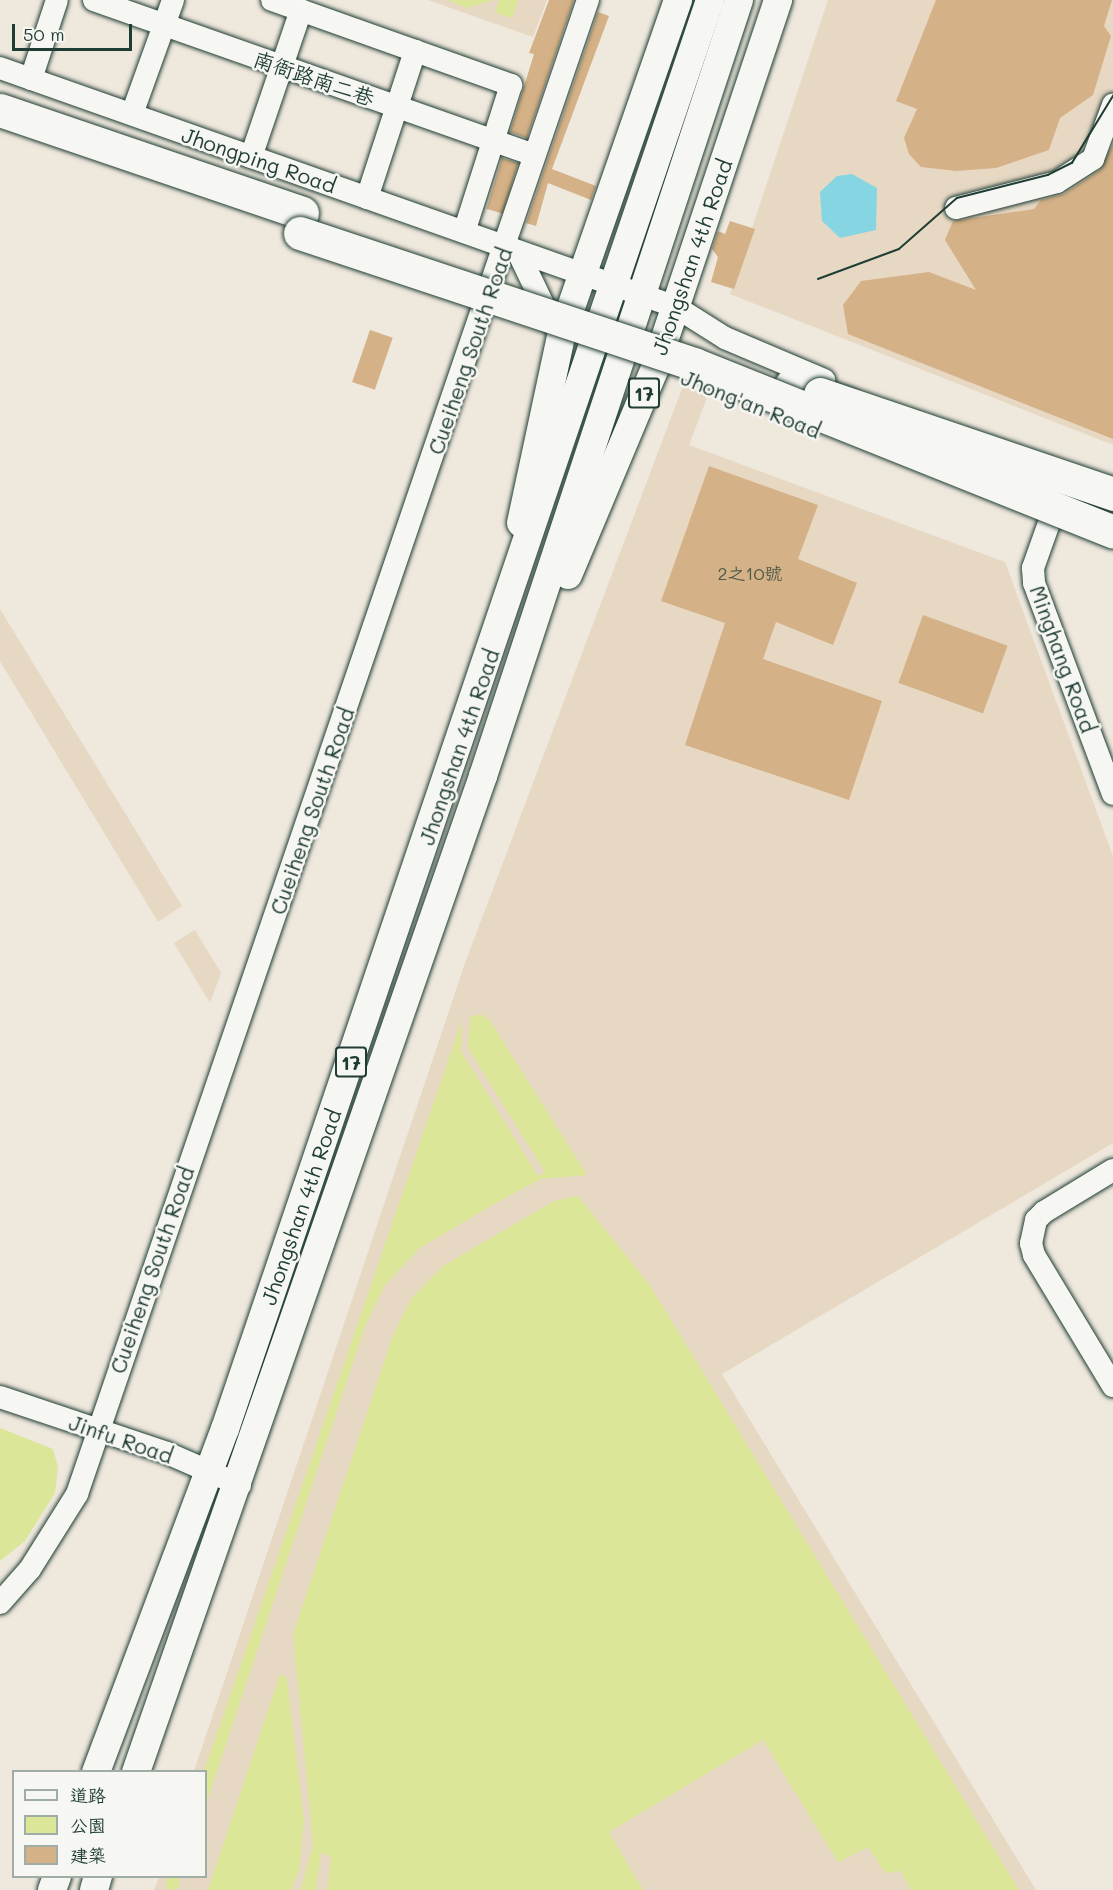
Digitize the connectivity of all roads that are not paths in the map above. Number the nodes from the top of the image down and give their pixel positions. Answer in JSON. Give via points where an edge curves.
{"nodes":[{"id":1,"x":57,"y":0,"type":"edge"},
{"id":2,"x":94,"y":0,"type":"edge"},
{"id":3,"x":173,"y":0,"type":"edge"},
{"id":4,"x":272,"y":0,"type":"edge"},
{"id":5,"x":588,"y":0,"type":"edge"},
{"id":6,"x":678,"y":0,"type":"edge"},
{"id":7,"x":710,"y":0,"type":"edge"},
{"id":8,"x":739,"y":0,"type":"edge"},
{"id":9,"x":778,"y":0,"type":"edge"},
{"id":10,"x":301,"y":10,"type":"junction"},
{"id":11,"x":164,"y":24,"type":"junction"},
{"id":12,"x":415,"y":51,"type":"junction"},
{"id":13,"x":283,"y":66,"type":"junction"},
{"id":14,"x":0,"y":68,"type":"edge"},
{"id":15,"x":31,"y":79,"type":"junction"},
{"id":16,"x":1113,"y":105,"type":"edge"},
{"id":17,"x":398,"y":107,"type":"junction"},
{"id":18,"x":0,"y":110,"type":"edge"},
{"id":19,"x":132,"y":114,"type":"junction"},
{"id":20,"x":0,"y":133,"type":"edge"},
{"id":21,"x":494,"y":141,"type":"junction"},
{"id":22,"x":535,"y":155,"type":"junction"},
{"id":23,"x":251,"y":157,"type":"junction"},
{"id":24,"x":367,"y":198,"type":"junction"},
{"id":25,"x":956,"y":208,"type":"dead end"},
{"id":26,"x":301,"y":223,"type":"junction"},
{"id":27,"x":464,"y":232,"type":"junction"},
{"id":28,"x":512,"y":249,"type":"junction"},
{"id":29,"x":580,"y":273,"type":"junction"},
{"id":30,"x":614,"y":285,"type":"junction"},
{"id":31,"x":643,"y":295,"type":"junction"},
{"id":32,"x":676,"y":306,"type":"junction"},
{"id":33,"x":561,"y":336,"type":"junction"},
{"id":34,"x":595,"y":349,"type":"junction"},
{"id":35,"x":622,"y":357,"type":"junction"},
{"id":36,"x":655,"y":368,"type":"junction"},
{"id":37,"x":788,"y":393,"type":"junction"},
{"id":38,"x":870,"y":398,"type":"junction"},
{"id":39,"x":848,"y":443,"type":"junction"},
{"id":40,"x":1113,"y":481,"type":"edge"},
{"id":41,"x":1113,"y":494,"type":"edge"},
{"id":42,"x":1113,"y":501,"type":"edge"},
{"id":43,"x":1113,"y":508,"type":"edge"},
{"id":44,"x":1113,"y":520,"type":"edge"},
{"id":45,"x":1048,"y":523,"type":"junction"},
{"id":46,"x":1113,"y":527,"type":"edge"},
{"id":47,"x":1113,"y":532,"type":"edge"},
{"id":48,"x":1113,"y":549,"type":"edge"},
{"id":49,"x":508,"y":605,"type":"junction"},
{"id":50,"x":483,"y":776,"type":"junction"},
{"id":51,"x":1113,"y":794,"type":"edge"},
{"id":52,"x":1113,"y":1170,"type":"edge"},
{"id":53,"x":1113,"y":1386,"type":"edge"},
{"id":54,"x":0,"y":1397,"type":"edge"},
{"id":55,"x":96,"y":1429,"type":"junction"},
{"id":56,"x":208,"y":1472,"type":"junction"},
{"id":57,"x":240,"y":1485,"type":"junction"},
{"id":58,"x":0,"y":1603,"type":"edge"},
{"id":59,"x":97,"y":1770,"type":"edge"},
{"id":60,"x":137,"y":1770,"type":"edge"}],
"edges":[{"from":1,"to":15,"type":"street"},
{"from":2,"to":11,"type":"street","name":"南衙路南二巷"},
{"from":3,"to":11,"type":"street"},
{"from":4,"to":10,"type":"street"},
{"from":5,"to":22,"type":"street","name":"Cueiheng South Road"},
{"from":6,"to":29,"type":"main road","name":"Jhongshan 4th Road","number":"17"},
{"from":7,"to":30,"type":"main road","name":"Jhongshan 4th Road","number":"17"},
{"from":8,"to":31,"type":"main road","name":"Jhongshan 4th Road","number":"17"},
{"from":9,"to":32,"type":"main road","name":"Jhongshan 4th Road","number":"17"},
{"from":10,"to":12,"type":"street"},
{"from":10,"to":13,"type":"street"},
{"from":11,"to":13,"type":"street","name":"南衙路南二巷"},
{"from":11,"to":19,"type":"street"},
{"from":12,"to":17,"type":"street"},
{"from":12,"to":21,"type":"street","via":[[511,85]]},
{"from":13,"to":17,"type":"street","name":"南衙路南二巷"},
{"from":13,"to":23,"type":"street"},
{"from":14,"to":15,"type":"street","name":"Jhongping Road"},
{"from":15,"to":19,"type":"street","name":"Jhongping Road"},
{"from":16,"to":25,"type":"street","via":[[1094,159],[1057,183]]},
{"from":17,"to":21,"type":"street","name":"南衙路南二巷"},
{"from":17,"to":24,"type":"street"},
{"from":18,"to":26,"type":"highway"},
{"from":19,"to":23,"type":"street","name":"Jhongping Road"},
{"from":20,"to":26,"type":"highway"},
{"from":21,"to":22,"type":"street","name":"南衙路南二巷"},
{"from":21,"to":27,"type":"street"},
{"from":22,"to":28,"type":"street","name":"Cueiheng South Road"},
{"from":23,"to":24,"type":"street","name":"Jhongping Road"},
{"from":24,"to":27,"type":"street","name":"Jhongping Road"},
{"from":26,"to":37,"type":"highway","bridge":true,"via":[[694,364]]},
{"from":27,"to":28,"type":"street","name":"Jhongping Road"},
{"from":28,"to":29,"type":"street"},
{"from":28,"to":33,"type":"street"},
{"from":28,"to":55,"type":"street","name":"Cueiheng South Road"},
{"from":29,"to":30,"type":"street"},
{"from":29,"to":33,"type":"main road","name":"Jhongshan 4th Road","number":"17"},
{"from":30,"to":31,"type":"street"},
{"from":30,"to":34,"type":"main road","name":"Jhongshan 4th Road","number":"17"},
{"from":31,"to":32,"type":"street"},
{"from":31,"to":35,"type":"main road","name":"Jhongshan 4th Road","number":"17"},
{"from":32,"to":36,"type":"main road","name":"Jhongshan 4th Road","number":"17"},
{"from":32,"to":38,"type":"street","via":[[725,338]]},
{"from":33,"to":34,"type":"street","name":"Jhong'an Road"},
{"from":33,"to":49,"type":"main road","name":"Jhongshan 4th Road","number":"17","via":[[533,449]]},
{"from":34,"to":35,"type":"street","name":"Jhong'an Road"},
{"from":34,"to":49,"type":"main road","name":"Jhongshan 4th Road","number":"17"},
{"from":35,"to":36,"type":"street","name":"Jhong'an Road"},
{"from":35,"to":50,"type":"main road","name":"Jhongshan 4th Road","number":"17"},
{"from":36,"to":39,"type":"street","name":"Jhong'an Road"},
{"from":36,"to":50,"type":"main road","name":"Jhongshan 4th Road","number":"17"},
{"from":37,"to":41,"type":"highway","bridge":true},
{"from":37,"to":43,"type":"highway","bridge":true},
{"from":37,"to":44,"type":"highway","bridge":true},
{"from":37,"to":47,"type":"highway","bridge":true},
{"from":38,"to":40,"type":"street"},
{"from":38,"to":42,"type":"street"},
{"from":39,"to":45,"type":"street","name":"Jhong'an Road"},
{"from":39,"to":46,"type":"street","name":"Jhong'an Road","via":[[931,456]]},
{"from":45,"to":48,"type":"street","name":"Jhong'an Road"},
{"from":45,"to":51,"type":"street","name":"Minghang Road","via":[[1033,568],[1035,583]]},
{"from":49,"to":56,"type":"main road","name":"Jhongshan 4th Road","number":"17"},
{"from":50,"to":57,"type":"main road","name":"Jhongshan 4th Road","number":"17"},
{"from":52,"to":53,"type":"street","via":[[1044,1212],[1036,1220],[1031,1243],[1034,1256]]},
{"from":54,"to":55,"type":"street","name":"Jinfu Road"},
{"from":55,"to":56,"type":"street","name":"Jinfu Road"},
{"from":55,"to":58,"type":"street","name":"Cueiheng South Road","via":[[77,1494],[30,1569]]},
{"from":56,"to":57,"type":"street","name":"Jinfu Road"},
{"from":56,"to":59,"type":"main road","name":"Jhongshan 4th Road","number":"17"},
{"from":57,"to":60,"type":"main road","name":"Jhongshan 4th Road","number":"17"}]}
